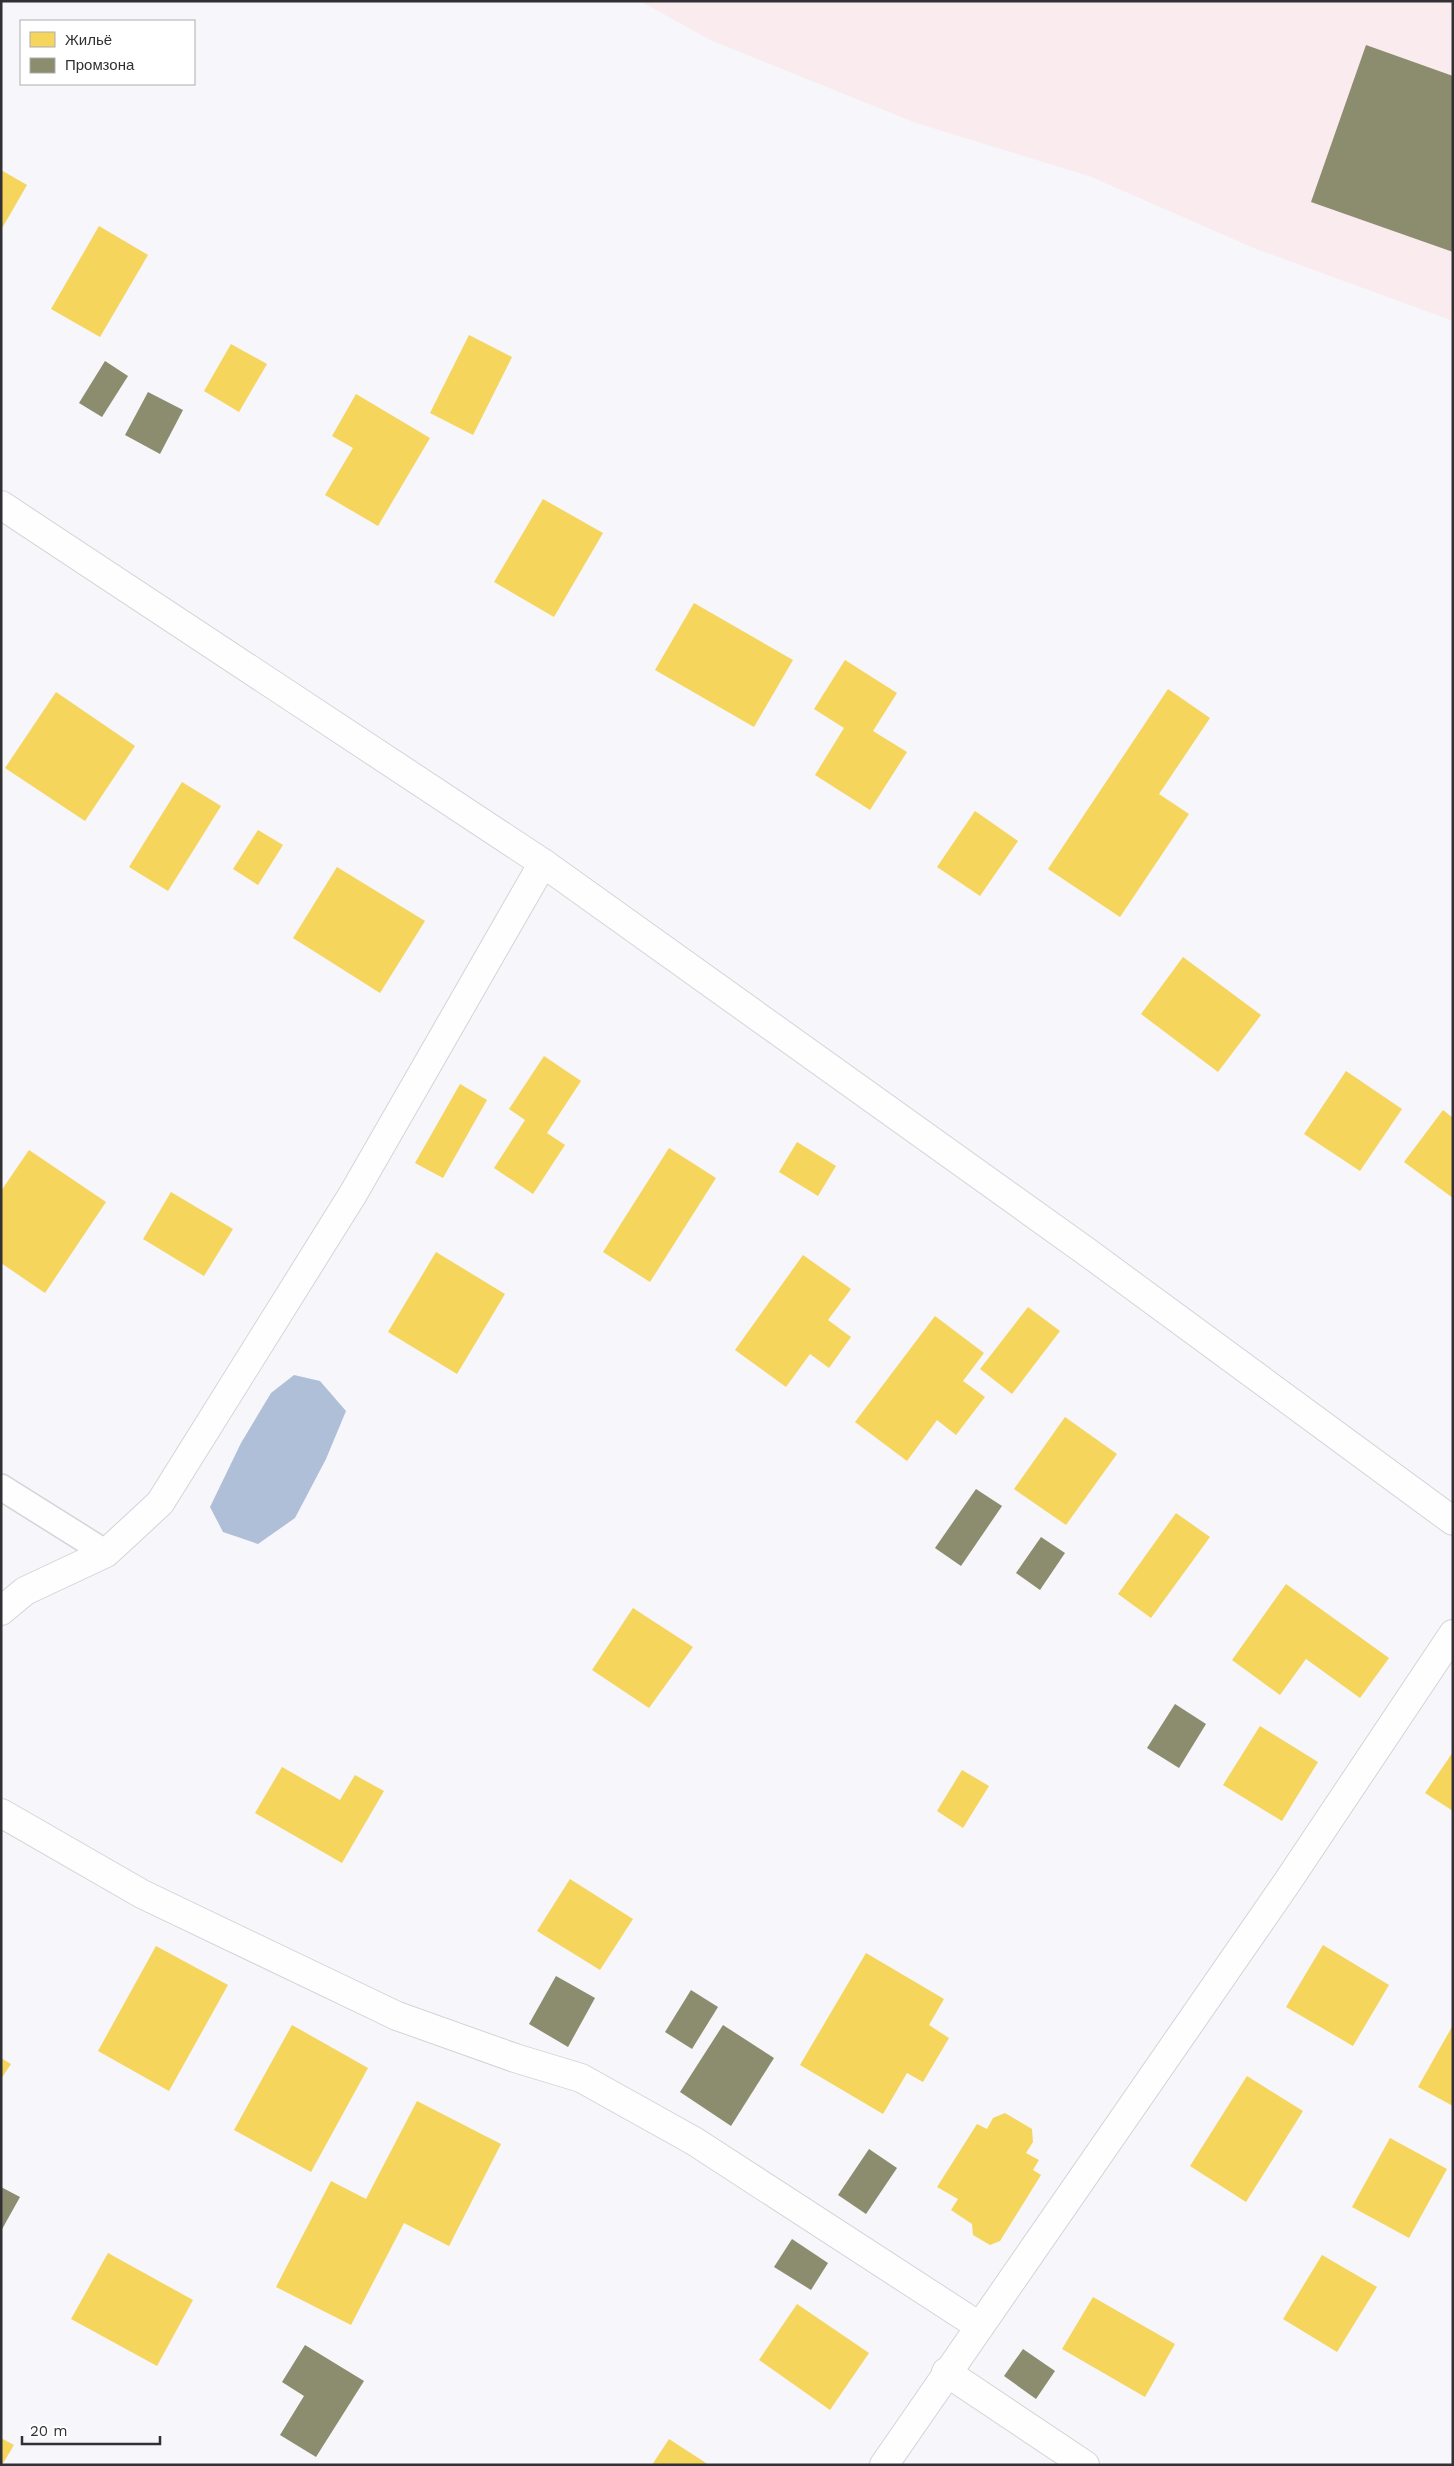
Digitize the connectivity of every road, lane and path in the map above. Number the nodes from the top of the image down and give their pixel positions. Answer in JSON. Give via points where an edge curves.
{"nodes":[{"id":1,"x":1,"y":505,"type":"edge"},
{"id":2,"x":543,"y":863,"type":"junction"},
{"id":3,"x":1,"y":1487,"type":"edge"},
{"id":4,"x":1453,"y":1521,"type":"edge"},
{"id":5,"x":106,"y":1553,"type":"junction"},
{"id":6,"x":1,"y":1610,"type":"edge"},
{"id":7,"x":1453,"y":1634,"type":"edge"},
{"id":8,"x":1,"y":1813,"type":"edge"},
{"id":9,"x":979,"y":2326,"type":"junction"},
{"id":10,"x":946,"y":2372,"type":"junction"},
{"id":11,"x":884,"y":2465,"type":"edge"},
{"id":12,"x":1085,"y":2465,"type":"edge"}],
"edges":[{"from":1,"to":2,"type":"street"},
{"from":2,"to":4,"type":"street","via":[[1087,1252]]},
{"from":2,"to":5,"type":"street","via":[[353,1194],[160,1504]]},
{"from":3,"to":5,"type":"lane"},
{"from":5,"to":6,"type":"street","via":[[25,1591]]},
{"from":7,"to":9,"type":"street","via":[[1277,1897]]},
{"from":8,"to":9,"type":"street","via":[[142,1894],[397,2016],[581,2078],[694,2141]]},
{"from":9,"to":10,"type":"street"},
{"from":10,"to":11,"type":"street"},
{"from":10,"to":12,"type":"street"}]}
